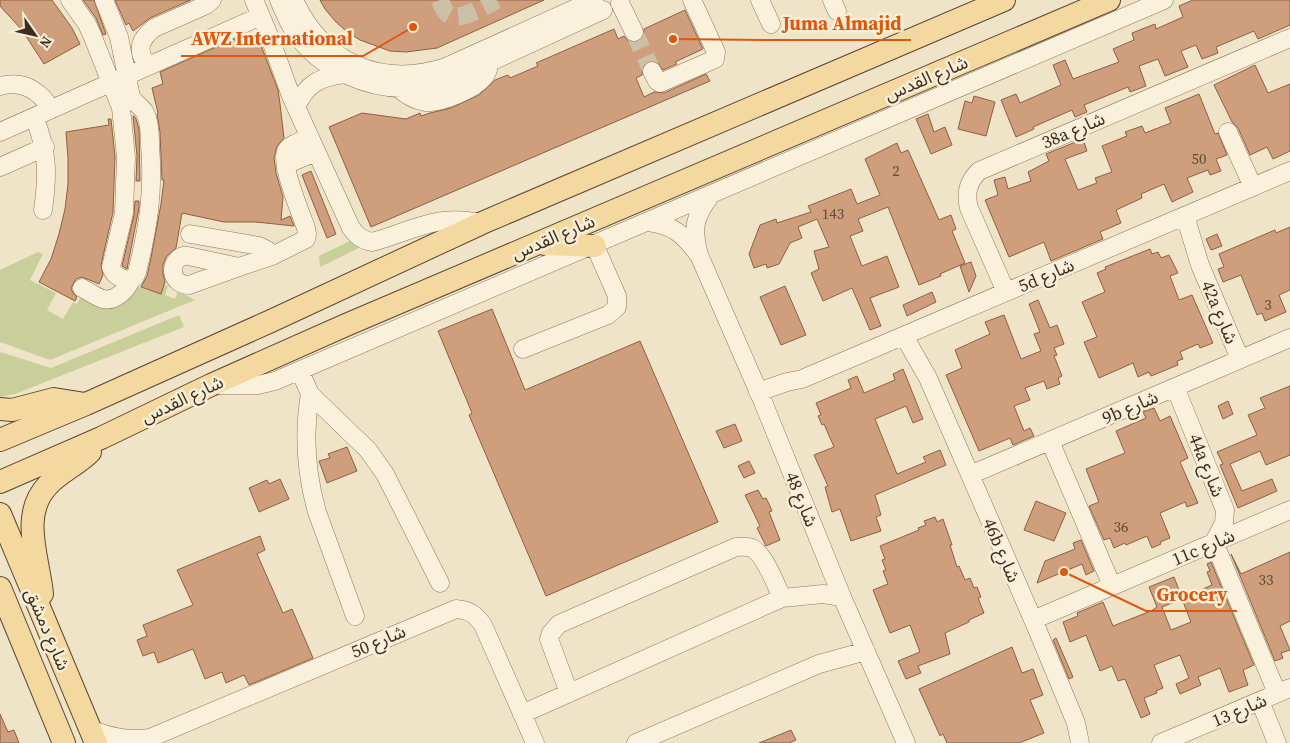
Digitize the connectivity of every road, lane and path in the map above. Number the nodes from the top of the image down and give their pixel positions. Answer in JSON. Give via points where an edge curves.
{"nodes":[{"id":1,"x":70,"y":0,"type":"edge"},
{"id":2,"x":104,"y":0,"type":"edge"},
{"id":3,"x":212,"y":0,"type":"edge"},
{"id":4,"x":222,"y":0,"type":"edge"},
{"id":5,"x":254,"y":0,"type":"edge"},
{"id":6,"x":279,"y":0,"type":"edge"},
{"id":7,"x":294,"y":0,"type":"edge"},
{"id":8,"x":692,"y":0,"type":"edge"},
{"id":9,"x":760,"y":0,"type":"edge"},
{"id":10,"x":1004,"y":0,"type":"edge"},
{"id":11,"x":1109,"y":0,"type":"edge"},
{"id":12,"x":1164,"y":0,"type":"edge"},
{"id":13,"x":611,"y":4,"type":"edge"},
{"id":14,"x":571,"y":11,"type":"edge"},
{"id":15,"x":261,"y":16,"type":"junction"},
{"id":16,"x":771,"y":24,"type":"dead end"},
{"id":17,"x":634,"y":32,"type":"tunnel mouth"},
{"id":18,"x":119,"y":37,"type":"junction"},
{"id":19,"x":1290,"y":38,"type":"edge"},
{"id":20,"x":98,"y":48,"type":"junction"},
{"id":21,"x":326,"y":63,"type":"junction"},
{"id":22,"x":152,"y":64,"type":"junction"},
{"id":23,"x":652,"y":71,"type":"tunnel mouth"},
{"id":24,"x":345,"y":74,"type":"junction"},
{"id":25,"x":119,"y":79,"type":"junction"},
{"id":26,"x":0,"y":86,"type":"edge"},
{"id":27,"x":293,"y":101,"type":"junction"},
{"id":28,"x":128,"y":106,"type":"junction"},
{"id":29,"x":51,"y":109,"type":"junction"},
{"id":30,"x":34,"y":117,"type":"junction"},
{"id":31,"x":0,"y":132,"type":"edge"},
{"id":32,"x":1228,"y":132,"type":"dead end"},
{"id":33,"x":313,"y":145,"type":"junction"},
{"id":34,"x":45,"y":147,"type":"junction"},
{"id":35,"x":0,"y":166,"type":"edge"},
{"id":36,"x":1290,"y":171,"type":"edge"},
{"id":37,"x":1253,"y":187,"type":"junction"},
{"id":38,"x":126,"y":189,"type":"junction"},
{"id":39,"x":151,"y":193,"type":"junction"},
{"id":40,"x":710,"y":195,"type":"junction"},
{"id":41,"x":43,"y":210,"type":"dead end"},
{"id":42,"x":1178,"y":219,"type":"junction"},
{"id":43,"x":648,"y":222,"type":"junction"},
{"id":44,"x":482,"y":223,"type":"junction"},
{"id":45,"x":539,"y":244,"type":"junction"},
{"id":46,"x":595,"y":246,"type":"junction"},
{"id":47,"x":699,"y":255,"type":"junction"},
{"id":48,"x":272,"y":256,"type":"junction"},
{"id":49,"x":179,"y":258,"type":"junction"},
{"id":50,"x":239,"y":267,"type":"junction"},
{"id":51,"x":126,"y":279,"type":"junction"},
{"id":52,"x":82,"y":288,"type":"dead end"},
{"id":53,"x":1006,"y":292,"type":"junction"},
{"id":54,"x":910,"y":333,"type":"junction"},
{"id":55,"x":1290,"y":338,"type":"edge"},
{"id":56,"x":523,"y":349,"type":"dead end"},
{"id":57,"x":1240,"y":359,"type":"junction"},
{"id":58,"x":300,"y":370,"type":"junction"},
{"id":59,"x":211,"y":385,"type":"junction"},
{"id":60,"x":1175,"y":388,"type":"junction"},
{"id":61,"x":310,"y":394,"type":"junction"},
{"id":62,"x":760,"y":397,"type":"junction"},
{"id":63,"x":86,"y":404,"type":"junction"},
{"id":64,"x":0,"y":409,"type":"edge"},
{"id":65,"x":100,"y":438,"type":"junction"},
{"id":66,"x":0,"y":440,"type":"edge"},
{"id":67,"x":1050,"y":441,"type":"junction"},
{"id":68,"x":970,"y":475,"type":"junction"},
{"id":69,"x":0,"y":482,"type":"edge"},
{"id":70,"x":1290,"y":510,"type":"edge"},
{"id":71,"x":0,"y":514,"type":"edge"},
{"id":72,"x":0,"y":541,"type":"edge"},
{"id":73,"x":1214,"y":542,"type":"junction"},
{"id":74,"x":440,"y":583,"type":"dead end"},
{"id":75,"x":1112,"y":586,"type":"junction"},
{"id":76,"x":0,"y":588,"type":"edge"},
{"id":77,"x":842,"y":597,"type":"junction"},
{"id":78,"x":782,"y":598,"type":"junction"},
{"id":79,"x":5,"y":610,"type":"edge"},
{"id":80,"x":40,"y":610,"type":"junction"},
{"id":81,"x":355,"y":616,"type":"dead end"},
{"id":82,"x":1032,"y":620,"type":"junction"},
{"id":83,"x":864,"y":645,"type":"junction"},
{"id":84,"x":1284,"y":691,"type":"edge"},
{"id":85,"x":569,"y":693,"type":"junction"},
{"id":86,"x":1260,"y":701,"type":"junction"},
{"id":87,"x":522,"y":714,"type":"junction"},
{"id":88,"x":1076,"y":723,"type":"junction"},
{"id":89,"x":93,"y":736,"type":"edge"},
{"id":90,"x":147,"y":741,"type":"edge"},
{"id":91,"x":64,"y":743,"type":"edge"},
{"id":92,"x":535,"y":743,"type":"edge"},
{"id":93,"x":636,"y":743,"type":"edge"},
{"id":94,"x":906,"y":743,"type":"edge"},
{"id":95,"x":1080,"y":743,"type":"edge"},
{"id":96,"x":1089,"y":743,"type":"edge"},
{"id":97,"x":1161,"y":743,"type":"edge"},
{"id":98,"x":1277,"y":743,"type":"edge"}],
"edges":[{"from":1,"to":20,"type":"street"},
{"from":2,"to":18,"type":"street"},
{"from":3,"to":22,"type":"street","via":[[147,34],[140,49],[142,58]]},
{"from":4,"to":22,"type":"street","via":[[211,12],[158,34],[149,47]]},
{"from":5,"to":15,"type":"street"},
{"from":6,"to":21,"type":"street","via":[[297,35]]},
{"from":7,"to":14,"type":"street","via":[[309,27],[336,54],[370,70],[409,75],[446,67]]},
{"from":8,"to":23,"type":"street","via":[[716,52],[715,59],[660,83]]},
{"from":9,"to":16,"type":"street"},
{"from":10,"to":44,"type":"main road","name":"شارع القدس"},
{"from":11,"to":45,"type":"main road","name":"شارع القدس"},
{"from":12,"to":40,"type":"street"},
{"from":13,"to":14,"type":"street"},
{"from":13,"to":17,"type":"street"},
{"from":14,"to":24,"type":"street","via":[[490,62],[431,86],[398,88],[367,83]]},
{"from":15,"to":22,"type":"street"},
{"from":15,"to":27,"type":"street"},
{"from":18,"to":20,"type":"street"},
{"from":18,"to":25,"type":"street"},
{"from":19,"to":53,"type":"street","name":"38a شارع","via":[[979,171],[969,184],[968,208]]},
{"from":20,"to":25,"type":"street"},
{"from":21,"to":24,"type":"street"},
{"from":21,"to":27,"type":"street","via":[[306,76]]},
{"from":22,"to":25,"type":"street"},
{"from":24,"to":27,"type":"street","via":[[314,83]]},
{"from":25,"to":28,"type":"street","via":[[131,97]]},
{"from":25,"to":29,"type":"street"},
{"from":26,"to":29,"type":"street","via":[[17,84],[33,89]]},
{"from":27,"to":33,"type":"street"},
{"from":28,"to":38,"type":"street"},
{"from":28,"to":39,"type":"street","via":[[144,111],[150,134]]},
{"from":29,"to":30,"type":"street"},
{"from":30,"to":31,"type":"street"},
{"from":30,"to":34,"type":"street"},
{"from":32,"to":37,"type":"street"},
{"from":33,"to":44,"type":"street","via":[[351,228],[364,240],[372,242],[444,220]]},
{"from":33,"to":48,"type":"street","via":[[286,169],[308,234],[306,239]]},
{"from":34,"to":35,"type":"street"},
{"from":34,"to":41,"type":"street"},
{"from":36,"to":37,"type":"street","name":"5d شارع"},
{"from":37,"to":42,"type":"street","name":"5d شارع"},
{"from":38,"to":39,"type":"street"},
{"from":38,"to":51,"type":"street","via":[[121,229],[111,268],[112,273]]},
{"from":39,"to":51,"type":"street","via":[[137,272]]},
{"from":40,"to":43,"type":"street"},
{"from":40,"to":47,"type":"street","name":"شارع 48","via":[[696,218],[694,229]]},
{"from":42,"to":53,"type":"street","name":"5d شارع"},
{"from":42,"to":57,"type":"street","name":"42a شارع"},
{"from":43,"to":46,"type":"street"},
{"from":43,"to":47,"type":"street","name":"شارع 48","via":[[672,228]]},
{"from":44,"to":63,"type":"main road","name":"شارع القدس"},
{"from":45,"to":46,"type":"main road"},
{"from":45,"to":59,"type":"main road","name":"شارع القدس"},
{"from":46,"to":56,"type":"street","via":[[618,296],[617,307],[608,315]]},
{"from":46,"to":58,"type":"street"},
{"from":47,"to":62,"type":"street","name":"شارع 48"},
{"from":48,"to":49,"type":"street","via":[[259,246],[186,232]]},
{"from":48,"to":50,"type":"street"},
{"from":49,"to":50,"type":"street","via":[[188,256]]},
{"from":49,"to":50,"type":"street","via":[[173,272],[174,278],[183,285]]},
{"from":51,"to":52,"type":"street","via":[[115,296],[105,300]]},
{"from":53,"to":54,"type":"street","name":"5d شارع"},
{"from":54,"to":62,"type":"street","name":"5d شارع","via":[[802,379],[786,382]]},
{"from":54,"to":68,"type":"street","name":"46b شارع"},
{"from":55,"to":57,"type":"street","name":"9b شارع"},
{"from":57,"to":60,"type":"street","name":"9b شارع"},
{"from":58,"to":59,"type":"street","via":[[258,385]]},
{"from":58,"to":61,"type":"street"},
{"from":59,"to":65,"type":"main road","name":"شارع القدس"},
{"from":60,"to":67,"type":"street","name":"9b شارع"},
{"from":60,"to":73,"type":"street","name":"44a شارع","via":[[1225,510],[1224,523]]},
{"from":61,"to":74,"type":"street","via":[[356,438],[385,474]]},
{"from":61,"to":81,"type":"street","via":[[305,443],[312,496]]},
{"from":62,"to":77,"type":"street","name":"شارع 48"},
{"from":63,"to":64,"type":"main road","via":[[54,399],[12,410]]},
{"from":63,"to":66,"type":"main road","name":"شارع القدس"},
{"from":65,"to":69,"type":"main road","name":"شارع القدس"},
{"from":65,"to":80,"type":"main road","via":[[83,459],[48,485],[37,500],[32,527],[41,580]]},
{"from":67,"to":68,"type":"street","name":"9b شارع"},
{"from":67,"to":75,"type":"street"},
{"from":68,"to":82,"type":"street","name":"46b شارع"},
{"from":70,"to":73,"type":"street","name":"11c شارع"},
{"from":71,"to":80,"type":"main road","name":"شارع دمشق"},
{"from":72,"to":80,"type":"main road","via":[[23,590]]},
{"from":73,"to":75,"type":"street","name":"11c شارع"},
{"from":73,"to":84,"type":"street"},
{"from":75,"to":82,"type":"street","name":"11c شارع"},
{"from":76,"to":79,"type":"main road","name":"شارع دمشق"},
{"from":77,"to":78,"type":"street","via":[[823,594]]},
{"from":77,"to":83,"type":"street","name":"شارع 48"},
{"from":78,"to":85,"type":"street"},
{"from":78,"to":85,"type":"street","via":[[762,559],[752,548],[744,546],[559,624],[549,639]]},
{"from":79,"to":91,"type":"main road","name":"شارع دمشق"},
{"from":80,"to":89,"type":"main road","name":"شارع دمشق"},
{"from":82,"to":88,"type":"street","name":"46b شارع"},
{"from":83,"to":93,"type":"street","via":[[835,654],[819,664]]},
{"from":83,"to":94,"type":"street","name":"شارع 48"},
{"from":84,"to":86,"type":"street","name":"شارع 13"},
{"from":85,"to":87,"type":"street"},
{"from":86,"to":97,"type":"street","name":"شارع 13"},
{"from":86,"to":98,"type":"street"},
{"from":87,"to":90,"type":"street","name":"شارع 50","via":[[483,624],[467,610],[456,609]]},
{"from":87,"to":92,"type":"street","name":"شارع 50"},
{"from":88,"to":95,"type":"street","name":"46b شارع"},
{"from":88,"to":96,"type":"street","name":"46b شارع"},
{"from":89,"to":90,"type":"street","name":"شارع 50"}]}
